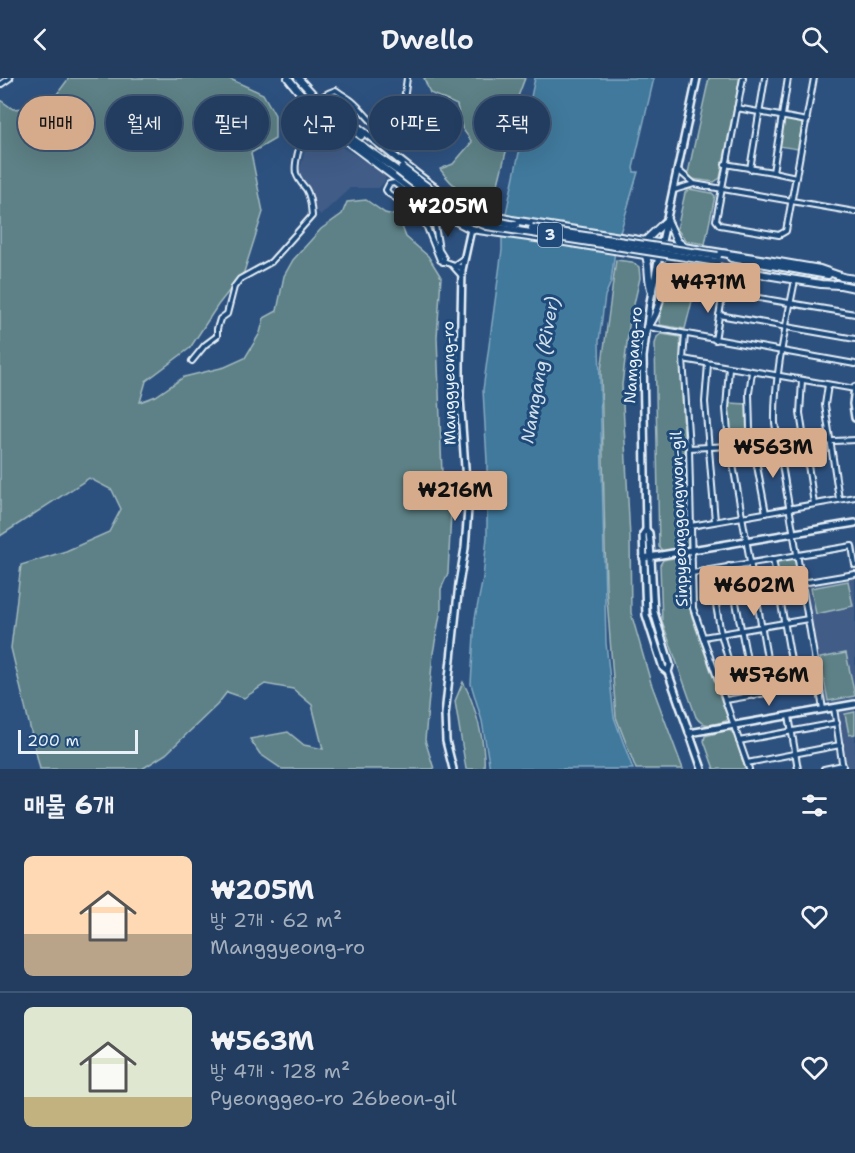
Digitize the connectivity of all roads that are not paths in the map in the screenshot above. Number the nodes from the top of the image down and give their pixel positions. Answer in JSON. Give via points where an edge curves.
{"nodes":[{"id":1,"x":10,"y":78,"type":"edge"},
{"id":2,"x":288,"y":78,"type":"edge"},
{"id":3,"x":298,"y":78,"type":"edge"},
{"id":4,"x":407,"y":78,"type":"edge"},
{"id":5,"x":698,"y":78,"type":"edge"},
{"id":6,"x":743,"y":78,"type":"edge"},
{"id":7,"x":765,"y":78,"type":"edge"},
{"id":8,"x":788,"y":78,"type":"edge"},
{"id":9,"x":814,"y":78,"type":"edge"},
{"id":10,"x":0,"y":85,"type":"edge"},
{"id":11,"x":303,"y":96,"type":"edge"},
{"id":12,"x":314,"y":96,"type":"edge"},
{"id":13,"x":323,"y":96,"type":"edge"},
{"id":14,"x":346,"y":96,"type":"edge"},
{"id":15,"x":357,"y":105,"type":"edge"},
{"id":16,"x":737,"y":108,"type":"junction"},
{"id":17,"x":759,"y":112,"type":"junction"},
{"id":18,"x":782,"y":116,"type":"junction"},
{"id":19,"x":807,"y":121,"type":"junction"},
{"id":20,"x":357,"y":127,"type":"edge"},
{"id":21,"x":357,"y":133,"type":"edge"},
{"id":22,"x":357,"y":143,"type":"edge"},
{"id":23,"x":357,"y":149,"type":"edge"},
{"id":24,"x":299,"y":150,"type":"edge"},
{"id":25,"x":725,"y":164,"type":"junction"},
{"id":26,"x":750,"y":169,"type":"junction"},
{"id":27,"x":400,"y":170,"type":"junction"},
{"id":28,"x":678,"y":170,"type":"junction"},
{"id":29,"x":773,"y":172,"type":"junction"},
{"id":30,"x":796,"y":177,"type":"junction"},
{"id":31,"x":694,"y":184,"type":"junction"},
{"id":32,"x":720,"y":189,"type":"junction"},
{"id":33,"x":674,"y":190,"type":"junction"},
{"id":34,"x":792,"y":200,"type":"junction"},
{"id":35,"x":479,"y":212,"type":"junction"},
{"id":36,"x":855,"y":212,"type":"edge"},
{"id":37,"x":667,"y":220,"type":"junction"},
{"id":38,"x":471,"y":229,"type":"junction"},
{"id":39,"x":645,"y":241,"type":"junction"},
{"id":40,"x":661,"y":244,"type":"junction"},
{"id":41,"x":686,"y":248,"type":"junction"},
{"id":42,"x":646,"y":256,"type":"junction"},
{"id":43,"x":464,"y":257,"type":"junction"},
{"id":44,"x":659,"y":258,"type":"junction"},
{"id":45,"x":717,"y":259,"type":"junction"},
{"id":46,"x":674,"y":261,"type":"junction"},
{"id":47,"x":443,"y":262,"type":"junction"},
{"id":48,"x":453,"y":266,"type":"junction"},
{"id":49,"x":462,"y":268,"type":"junction"},
{"id":50,"x":462,"y":275,"type":"junction"},
{"id":51,"x":843,"y":277,"type":"junction"},
{"id":52,"x":855,"y":279,"type":"edge"},
{"id":53,"x":795,"y":280,"type":"junction"},
{"id":54,"x":842,"y":285,"type":"junction"},
{"id":55,"x":855,"y":289,"type":"edge"},
{"id":56,"x":652,"y":292,"type":"junction"},
{"id":57,"x":790,"y":304,"type":"junction"},
{"id":58,"x":855,"y":314,"type":"edge"},
{"id":59,"x":719,"y":315,"type":"junction"},
{"id":60,"x":647,"y":327,"type":"junction"},
{"id":61,"x":786,"y":327,"type":"junction"},
{"id":62,"x":685,"y":334,"type":"junction"},
{"id":63,"x":855,"y":339,"type":"edge"},
{"id":64,"x":715,"y":340,"type":"junction"},
{"id":65,"x":782,"y":351,"type":"junction"},
{"id":66,"x":683,"y":359,"type":"junction"},
{"id":67,"x":192,"y":361,"type":"dead end"},
{"id":68,"x":708,"y":364,"type":"junction"},
{"id":69,"x":855,"y":364,"type":"edge"},
{"id":70,"x":729,"y":368,"type":"junction"},
{"id":71,"x":752,"y":372,"type":"junction"},
{"id":72,"x":777,"y":376,"type":"junction"},
{"id":73,"x":802,"y":381,"type":"junction"},
{"id":74,"x":828,"y":385,"type":"junction"},
{"id":75,"x":855,"y":388,"type":"edge"},
{"id":76,"x":855,"y":418,"type":"edge"},
{"id":77,"x":855,"y":440,"type":"edge"},
{"id":78,"x":829,"y":441,"type":"junction"},
{"id":79,"x":805,"y":443,"type":"junction"},
{"id":80,"x":778,"y":445,"type":"junction"},
{"id":81,"x":753,"y":446,"type":"junction"},
{"id":82,"x":729,"y":447,"type":"junction"},
{"id":83,"x":689,"y":448,"type":"junction"},
{"id":84,"x":710,"y":448,"type":"junction"},
{"id":85,"x":855,"y":497,"type":"edge"},
{"id":86,"x":839,"y":500,"type":"junction"},
{"id":87,"x":814,"y":504,"type":"junction"},
{"id":88,"x":789,"y":509,"type":"junction"},
{"id":89,"x":766,"y":513,"type":"junction"},
{"id":90,"x":742,"y":517,"type":"junction"},
{"id":91,"x":715,"y":521,"type":"junction"},
{"id":92,"x":855,"y":523,"type":"edge"},
{"id":93,"x":691,"y":525,"type":"junction"},
{"id":94,"x":646,"y":530,"type":"junction"},
{"id":95,"x":793,"y":534,"type":"junction"},
{"id":96,"x":650,"y":542,"type":"junction"},
{"id":97,"x":746,"y":542,"type":"junction"},
{"id":98,"x":692,"y":551,"type":"junction"},
{"id":99,"x":665,"y":555,"type":"junction"},
{"id":100,"x":797,"y":555,"type":"junction"},
{"id":101,"x":643,"y":558,"type":"junction"},
{"id":102,"x":651,"y":558,"type":"junction"},
{"id":103,"x":773,"y":559,"type":"junction"},
{"id":104,"x":750,"y":563,"type":"junction"},
{"id":105,"x":855,"y":565,"type":"edge"},
{"id":106,"x":729,"y":566,"type":"junction"},
{"id":107,"x":710,"y":570,"type":"junction"},
{"id":108,"x":652,"y":572,"type":"junction"},
{"id":109,"x":692,"y":573,"type":"junction"},
{"id":110,"x":855,"y":574,"type":"edge"},
{"id":111,"x":802,"y":583,"type":"junction"},
{"id":112,"x":808,"y":620,"type":"junction"},
{"id":113,"x":785,"y":624,"type":"junction"},
{"id":114,"x":761,"y":627,"type":"junction"},
{"id":115,"x":740,"y":630,"type":"junction"},
{"id":116,"x":721,"y":633,"type":"junction"},
{"id":117,"x":703,"y":637,"type":"junction"},
{"id":118,"x":750,"y":670,"type":"junction"},
{"id":119,"x":668,"y":672,"type":"junction"},
{"id":120,"x":818,"y":684,"type":"junction"},
{"id":121,"x":796,"y":688,"type":"junction"},
{"id":122,"x":773,"y":692,"type":"junction"},
{"id":123,"x":754,"y":696,"type":"junction"},
{"id":124,"x":726,"y":700,"type":"junction"},
{"id":125,"x":855,"y":704,"type":"edge"},
{"id":126,"x":834,"y":708,"type":"junction"},
{"id":127,"x":823,"y":710,"type":"junction"},
{"id":128,"x":789,"y":716,"type":"junction"},
{"id":129,"x":837,"y":723,"type":"junction"},
{"id":130,"x":734,"y":724,"type":"junction"},
{"id":131,"x":792,"y":731,"type":"junction"},
{"id":132,"x":689,"y":734,"type":"junction"},
{"id":133,"x":739,"y":741,"type":"junction"},
{"id":134,"x":840,"y":745,"type":"junction"},
{"id":135,"x":795,"y":753,"type":"junction"},
{"id":136,"x":747,"y":763,"type":"junction"},
{"id":137,"x":843,"y":767,"type":"edge"},
{"id":138,"x":453,"y":769,"type":"edge"},
{"id":139,"x":702,"y":769,"type":"edge"},
{"id":140,"x":749,"y":769,"type":"edge"},
{"id":141,"x":798,"y":769,"type":"edge"},
{"id":142,"x":824,"y":769,"type":"edge"}],
"edges":[{"from":1,"to":10,"type":"street"},
{"from":2,"to":11,"type":"main road","number":"3"},
{"from":3,"to":12,"type":"main road","number":"3"},
{"from":4,"to":15,"type":"street","via":[[398,135],[389,135],[377,127]]},
{"from":5,"to":28,"type":"street","name":"Namgang-ro"},
{"from":6,"to":16,"type":"street"},
{"from":7,"to":17,"type":"street"},
{"from":8,"to":18,"type":"street"},
{"from":9,"to":19,"type":"street"},
{"from":13,"to":14,"type":"street","via":[[336,90]]},
{"from":16,"to":17,"type":"street"},
{"from":16,"to":25,"type":"street"},
{"from":17,"to":18,"type":"street"},
{"from":17,"to":26,"type":"street"},
{"from":18,"to":19,"type":"street"},
{"from":18,"to":29,"type":"street"},
{"from":19,"to":30,"type":"street"},
{"from":20,"to":35,"type":"main road","via":[[447,197]]},
{"from":21,"to":27,"type":"main road","number":"3"},
{"from":22,"to":27,"type":"main road","number":"3"},
{"from":23,"to":38,"type":"main road","via":[[448,217]]},
{"from":24,"to":67,"type":"street","via":[[296,173],[307,190],[312,216],[271,262],[240,279],[227,314],[220,319],[217,336]]},
{"from":25,"to":26,"type":"street"},
{"from":25,"to":32,"type":"street"},
{"from":26,"to":29,"type":"street"},
{"from":27,"to":45,"type":"main road","number":"3","bridge":true,"via":[[448,202],[495,222]]},
{"from":28,"to":31,"type":"street"},
{"from":28,"to":33,"type":"street","name":"Namgang-ro"},
{"from":29,"to":30,"type":"street"},
{"from":30,"to":34,"type":"street"},
{"from":31,"to":32,"type":"street"},
{"from":31,"to":33,"type":"street"},
{"from":32,"to":34,"type":"street"},
{"from":32,"to":34,"type":"street","via":[[717,224],[779,235],[786,231]]},
{"from":33,"to":37,"type":"street","name":"Namgang-ro"},
{"from":34,"to":36,"type":"street"},
{"from":35,"to":38,"type":"main road"},
{"from":35,"to":39,"type":"main road","bridge":true},
{"from":37,"to":39,"type":"main road"},
{"from":37,"to":40,"type":"street","name":"Namgang-ro"},
{"from":37,"to":41,"type":"main road","via":[[677,241]]},
{"from":38,"to":42,"type":"main road","bridge":true},
{"from":38,"to":43,"type":"street","name":"Manggyeong-ro"},
{"from":39,"to":40,"type":"main road"},
{"from":40,"to":41,"type":"main road"},
{"from":40,"to":44,"type":"street","name":"Namgang-ro"},
{"from":41,"to":51,"type":"main road","via":[[820,269]]},
{"from":42,"to":44,"type":"main road"},
{"from":42,"to":56,"type":"main road"},
{"from":43,"to":48,"type":"street"},
{"from":43,"to":49,"type":"street","name":"Manggyeong-ro"},
{"from":44,"to":46,"type":"main road"},
{"from":44,"to":56,"type":"street","name":"Namgang-ro"},
{"from":45,"to":51,"type":"main road","number":"3"},
{"from":45,"to":54,"type":"main road","number":"3"},
{"from":46,"to":53,"type":"main road"},
{"from":46,"to":60,"type":"main road","via":[[668,264],[654,320]]},
{"from":47,"to":47,"type":"street","via":[[434,213],[394,183],[389,184],[389,194],[422,215]]},
{"from":47,"to":48,"type":"street"},
{"from":48,"to":49,"type":"street"},
{"from":48,"to":50,"type":"street"},
{"from":49,"to":50,"type":"street","name":"Manggyeong-ro"},
{"from":50,"to":138,"type":"street","name":"Manggyeong-ro","via":[[460,398],[468,508],[445,714]]},
{"from":51,"to":52,"type":"main road","number":"3"},
{"from":53,"to":54,"type":"main road"},
{"from":53,"to":57,"type":"street"},
{"from":54,"to":55,"type":"main road","number":"3"},
{"from":56,"to":60,"type":"street","name":"Namgang-ro"},
{"from":57,"to":58,"type":"street"},
{"from":57,"to":59,"type":"street","via":[[723,292]]},
{"from":57,"to":61,"type":"street"},
{"from":59,"to":61,"type":"street"},
{"from":59,"to":64,"type":"street"},
{"from":60,"to":62,"type":"street"},
{"from":60,"to":94,"type":"street","name":"Namgang-ro","via":[[642,380]]},
{"from":61,"to":63,"type":"street"},
{"from":61,"to":65,"type":"street"},
{"from":62,"to":64,"type":"street"},
{"from":62,"to":66,"type":"street","name":"Sinpyeonggongwon-gil"},
{"from":64,"to":65,"type":"street"},
{"from":65,"to":69,"type":"street"},
{"from":65,"to":72,"type":"street"},
{"from":66,"to":68,"type":"street"},
{"from":66,"to":83,"type":"street","name":"Sinpyeonggongwon-gil"},
{"from":68,"to":70,"type":"street"},
{"from":68,"to":84,"type":"street","via":[[705,402]]},
{"from":70,"to":71,"type":"street"},
{"from":70,"to":82,"type":"street"},
{"from":71,"to":72,"type":"street"},
{"from":71,"to":81,"type":"street","via":[[749,411]]},
{"from":72,"to":73,"type":"street"},
{"from":72,"to":80,"type":"street","via":[[774,401]]},
{"from":73,"to":74,"type":"street"},
{"from":73,"to":79,"type":"street","via":[[800,413]]},
{"from":74,"to":75,"type":"street"},
{"from":74,"to":78,"type":"street","via":[[825,405]]},
{"from":75,"to":76,"type":"street"},
{"from":77,"to":78,"type":"street"},
{"from":78,"to":79,"type":"street"},
{"from":78,"to":86,"type":"street"},
{"from":79,"to":80,"type":"street"},
{"from":79,"to":87,"type":"street"},
{"from":80,"to":81,"type":"street"},
{"from":80,"to":88,"type":"street"},
{"from":81,"to":82,"type":"street"},
{"from":81,"to":89,"type":"street"},
{"from":82,"to":84,"type":"street"},
{"from":82,"to":90,"type":"street"},
{"from":83,"to":84,"type":"street"},
{"from":83,"to":93,"type":"street","name":"Sinpyeonggongwon-gil"},
{"from":84,"to":91,"type":"street"},
{"from":85,"to":86,"type":"street"},
{"from":86,"to":87,"type":"street"},
{"from":87,"to":88,"type":"street"},
{"from":88,"to":89,"type":"street"},
{"from":88,"to":95,"type":"street"},
{"from":89,"to":90,"type":"street"},
{"from":90,"to":91,"type":"street"},
{"from":90,"to":97,"type":"street"},
{"from":91,"to":93,"type":"street"},
{"from":92,"to":95,"type":"street"},
{"from":93,"to":98,"type":"street","name":"Sinpyeonggongwon-gil"},
{"from":94,"to":96,"type":"street","name":"Namgang-ro"},
{"from":94,"to":101,"type":"street","name":"Namgang-ro"},
{"from":95,"to":97,"type":"street"},
{"from":95,"to":100,"type":"street"},
{"from":96,"to":99,"type":"street"},
{"from":96,"to":102,"type":"street","name":"Namgang-ro"},
{"from":97,"to":98,"type":"street"},
{"from":97,"to":104,"type":"street"},
{"from":98,"to":99,"type":"street"},
{"from":98,"to":109,"type":"street","name":"Sinpyeonggongwon-gil"},
{"from":99,"to":102,"type":"street"},
{"from":99,"to":108,"type":"street"},
{"from":100,"to":103,"type":"street"},
{"from":100,"to":105,"type":"street","via":[[852,546]]},
{"from":100,"to":111,"type":"street"},
{"from":101,"to":102,"type":"street"},
{"from":101,"to":119,"type":"street","name":"Namgang-ro","via":[[646,615],[663,668]]},
{"from":102,"to":108,"type":"street","name":"Namgang-ro"},
{"from":103,"to":104,"type":"street"},
{"from":103,"to":113,"type":"street"},
{"from":104,"to":106,"type":"street"},
{"from":104,"to":114,"type":"street"},
{"from":106,"to":107,"type":"street"},
{"from":106,"to":115,"type":"street"},
{"from":107,"to":109,"type":"street"},
{"from":107,"to":116,"type":"street"},
{"from":108,"to":119,"type":"street","name":"Namgang-ro","via":[[654,612],[670,665]]},
{"from":109,"to":117,"type":"street","name":"Sinpyeonggongwon-gil","via":[[693,608]]},
{"from":110,"to":111,"type":"street"},
{"from":111,"to":112,"type":"street"},
{"from":112,"to":113,"type":"street"},
{"from":112,"to":120,"type":"street"},
{"from":113,"to":114,"type":"street"},
{"from":113,"to":121,"type":"street"},
{"from":114,"to":115,"type":"street"},
{"from":114,"to":122,"type":"street"},
{"from":115,"to":116,"type":"street"},
{"from":115,"to":118,"type":"street"},
{"from":116,"to":117,"type":"street"},
{"from":116,"to":118,"type":"street","via":[[732,673]]},
{"from":117,"to":124,"type":"street","name":"Sinpyeonggongwon-gil"},
{"from":118,"to":123,"type":"street"},
{"from":119,"to":132,"type":"street","name":"Namgang-ro"},
{"from":120,"to":121,"type":"street"},
{"from":120,"to":127,"type":"street"},
{"from":121,"to":122,"type":"street"},
{"from":122,"to":123,"type":"street"},
{"from":123,"to":124,"type":"street"},
{"from":124,"to":130,"type":"street","name":"Sinpyeonggongwon-gil"},
{"from":125,"to":126,"type":"street"},
{"from":126,"to":127,"type":"street"},
{"from":126,"to":129,"type":"street"},
{"from":127,"to":128,"type":"street"},
{"from":128,"to":130,"type":"street"},
{"from":128,"to":131,"type":"street"},
{"from":129,"to":131,"type":"street"},
{"from":129,"to":134,"type":"street"},
{"from":130,"to":132,"type":"street"},
{"from":130,"to":133,"type":"street","name":"Sinpyeonggongwon-gil"},
{"from":131,"to":133,"type":"street"},
{"from":131,"to":135,"type":"street"},
{"from":132,"to":139,"type":"street","name":"Namgang-ro"},
{"from":133,"to":136,"type":"street","name":"Sinpyeonggongwon-gil"},
{"from":134,"to":135,"type":"street"},
{"from":134,"to":137,"type":"street"},
{"from":135,"to":136,"type":"street"},
{"from":135,"to":141,"type":"street"},
{"from":136,"to":140,"type":"street","name":"Sinpyeonggongwon-gil"},
{"from":137,"to":142,"type":"street"}]}
